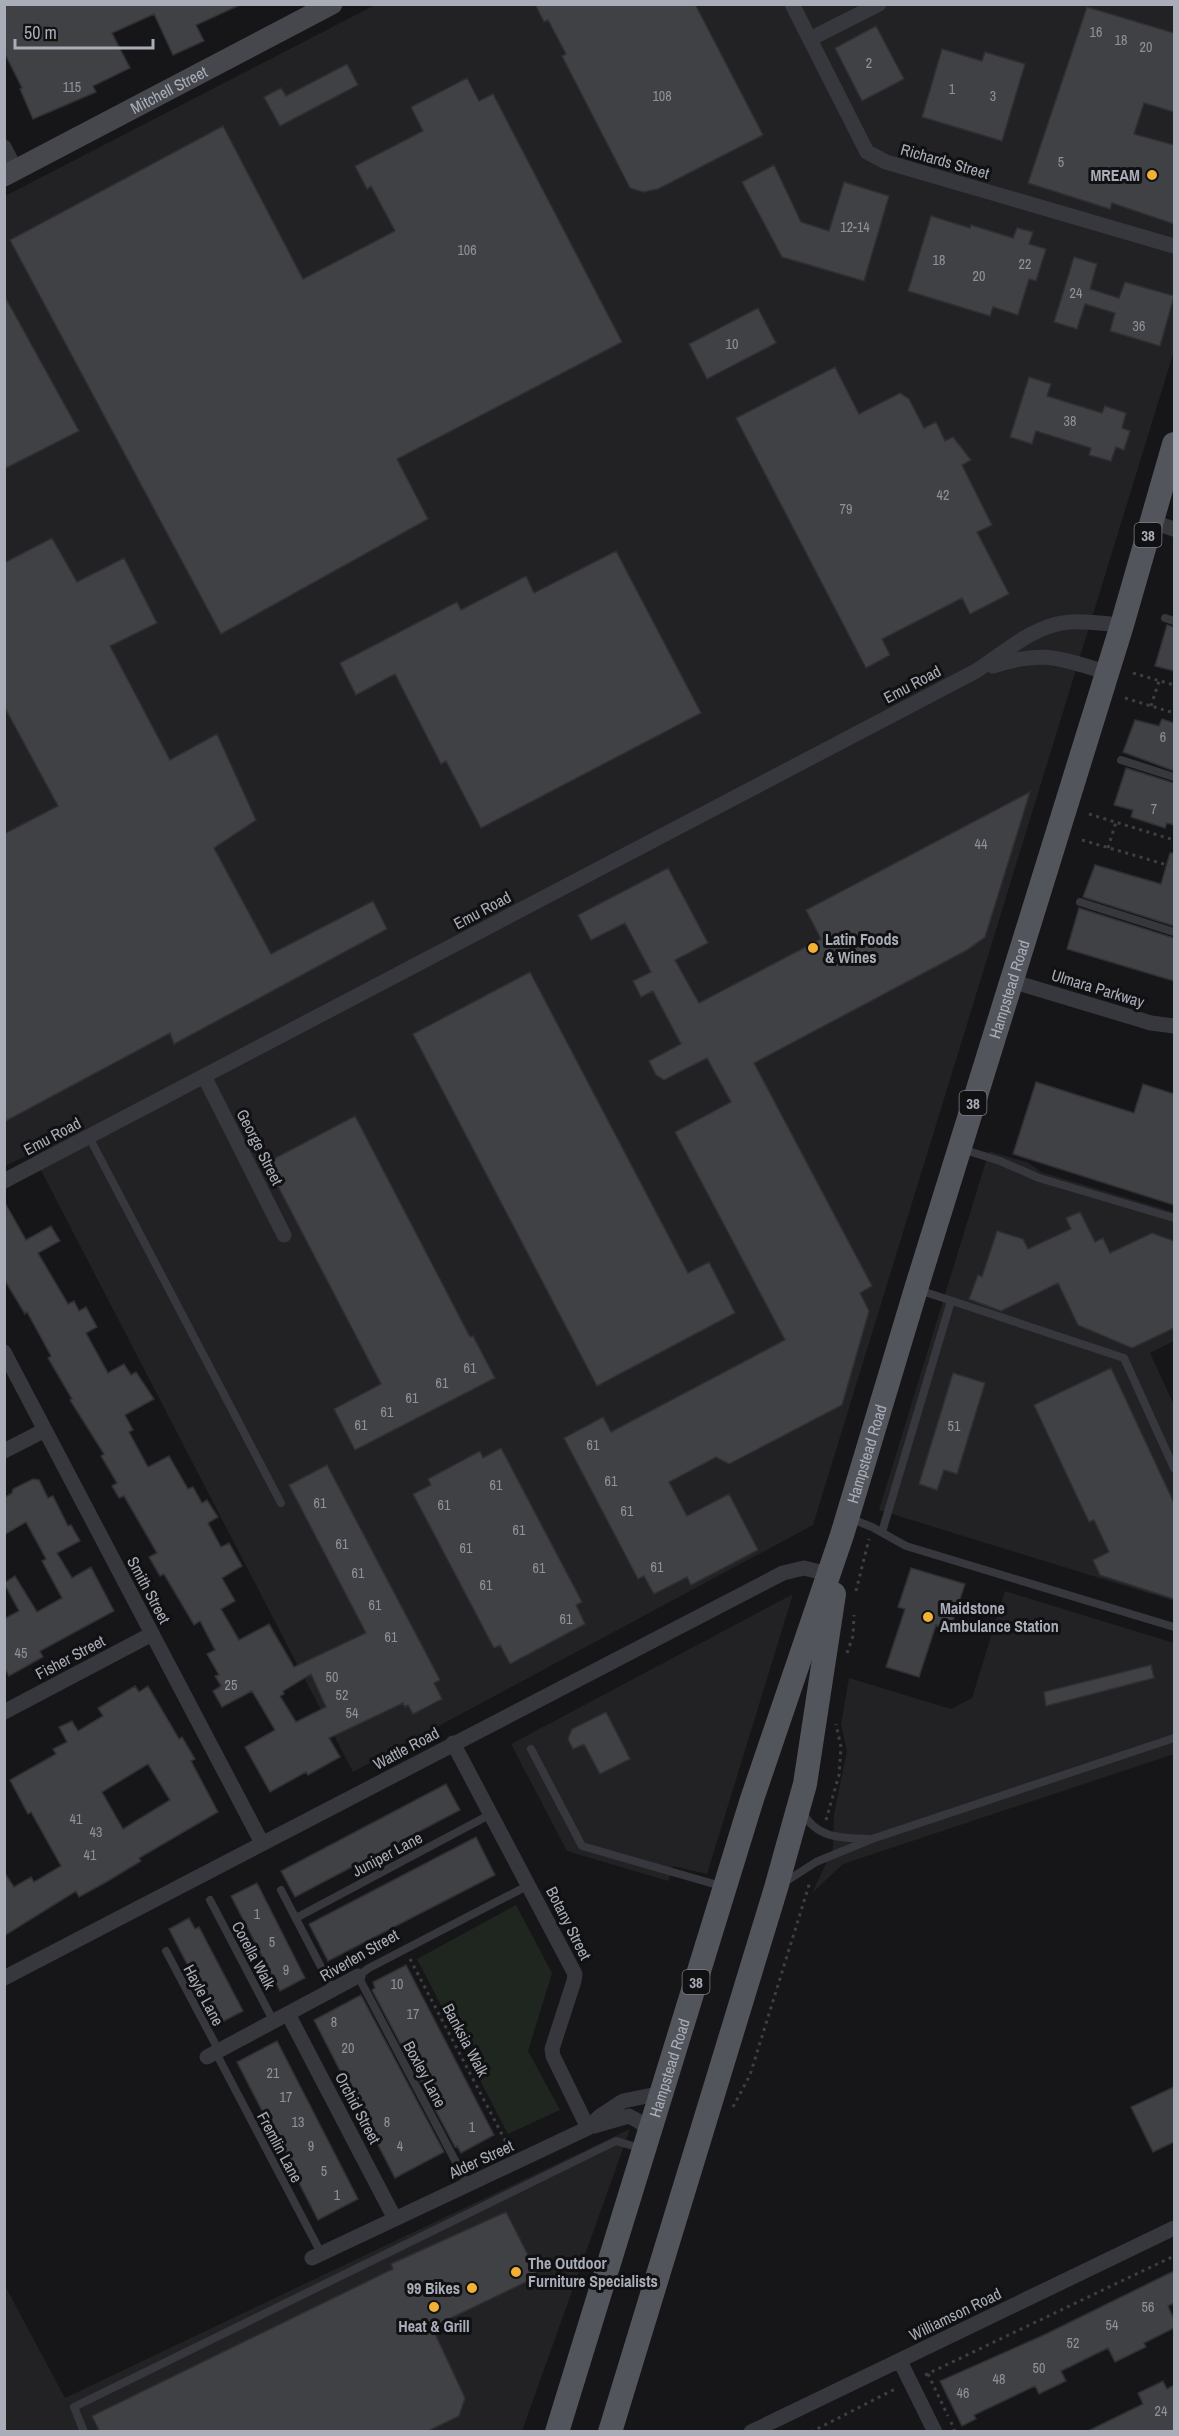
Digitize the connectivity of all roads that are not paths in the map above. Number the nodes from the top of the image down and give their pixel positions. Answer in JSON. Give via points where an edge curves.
{"nodes":[{"id":1,"x":332,"y":4,"type":"edge"},
{"id":2,"x":792,"y":4,"type":"edge"},
{"id":3,"x":879,"y":4,"type":"edge"},
{"id":4,"x":810,"y":39,"type":"junction"},
{"id":5,"x":4,"y":147,"type":"edge"},
{"id":6,"x":10,"y":173,"type":"edge"},
{"id":7,"x":1174,"y":246,"type":"edge"},
{"id":8,"x":1174,"y":444,"type":"edge"},
{"id":9,"x":1163,"y":525,"type":"edge"},
{"id":10,"x":1165,"y":618,"type":"dead end"},
{"id":11,"x":1174,"y":621,"type":"edge"},
{"id":12,"x":1122,"y":625,"type":"junction"},
{"id":13,"x":976,"y":671,"type":"junction"},
{"id":14,"x":1106,"y":672,"type":"junction"},
{"id":15,"x":1121,"y":760,"type":"dead end"},
{"id":16,"x":1174,"y":777,"type":"edge"},
{"id":17,"x":1080,"y":902,"type":"dead end"},
{"id":18,"x":1174,"y":932,"type":"edge"},
{"id":19,"x":1011,"y":981,"type":"junction"},
{"id":20,"x":1174,"y":1026,"type":"edge"},
{"id":21,"x":204,"y":1076,"type":"junction"},
{"id":22,"x":89,"y":1137,"type":"junction"},
{"id":23,"x":960,"y":1148,"type":"junction"},
{"id":24,"x":4,"y":1181,"type":"edge"},
{"id":25,"x":1174,"y":1218,"type":"edge"},
{"id":26,"x":284,"y":1235,"type":"dead end"},
{"id":27,"x":916,"y":1289,"type":"junction"},
{"id":28,"x":951,"y":1301,"type":"junction"},
{"id":29,"x":4,"y":1352,"type":"edge"},
{"id":30,"x":45,"y":1430,"type":"junction"},
{"id":31,"x":4,"y":1451,"type":"edge"},
{"id":32,"x":1174,"y":1468,"type":"edge"},
{"id":33,"x":281,"y":1503,"type":"dead end"},
{"id":34,"x":845,"y":1526,"type":"junction"},
{"id":35,"x":882,"y":1532,"type":"junction"},
{"id":36,"x":828,"y":1574,"type":"junction"},
{"id":37,"x":1174,"y":1627,"type":"edge"},
{"id":38,"x":152,"y":1634,"type":"junction"},
{"id":39,"x":4,"y":1712,"type":"edge"},
{"id":40,"x":1174,"y":1738,"type":"edge"},
{"id":41,"x":453,"y":1743,"type":"junction"},
{"id":42,"x":531,"y":1749,"type":"dead end"},
{"id":43,"x":801,"y":1800,"type":"junction"},
{"id":44,"x":491,"y":1814,"type":"junction"},
{"id":45,"x":872,"y":1839,"type":"junction"},
{"id":46,"x":262,"y":1844,"type":"junction"},
{"id":47,"x":529,"y":1885,"type":"junction"},
{"id":48,"x":725,"y":1887,"type":"junction"},
{"id":49,"x":776,"y":1888,"type":"junction"},
{"id":50,"x":281,"y":1890,"type":"dead end"},
{"id":51,"x":210,"y":1900,"type":"dead end"},
{"id":52,"x":296,"y":1918,"type":"junction"},
{"id":53,"x":166,"y":1951,"type":"dead end"},
{"id":54,"x":358,"y":1976,"type":"junction"},
{"id":55,"x":4,"y":1978,"type":"edge"},
{"id":56,"x":333,"y":1990,"type":"junction"},
{"id":57,"x":288,"y":2014,"type":"junction"},
{"id":58,"x":274,"y":2022,"type":"junction"},
{"id":59,"x":214,"y":2054,"type":"junction"},
{"id":60,"x":662,"y":2093,"type":"junction"},
{"id":61,"x":588,"y":2128,"type":"junction"},
{"id":62,"x":647,"y":2141,"type":"junction"},
{"id":63,"x":468,"y":2185,"type":"junction"},
{"id":64,"x":395,"y":2219,"type":"junction"},
{"id":65,"x":1174,"y":2228,"type":"edge"},
{"id":66,"x":317,"y":2255,"type":"joint"},
{"id":67,"x":900,"y":2361,"type":"junction"},
{"id":68,"x":84,"y":2432,"type":"edge"},
{"id":69,"x":557,"y":2432,"type":"edge"},
{"id":70,"x":610,"y":2432,"type":"edge"},
{"id":71,"x":751,"y":2432,"type":"edge"},
{"id":72,"x":935,"y":2432,"type":"edge"}],
"edges":[{"from":1,"to":6,"type":"street","name":"Mitchell Street"},
{"from":2,"to":4,"type":"street","name":"Richards Street"},
{"from":3,"to":4,"type":"street"},
{"from":4,"to":7,"type":"street","name":"Richards Street","via":[[867,152],[886,162]]},
{"from":5,"to":6,"type":"street"},
{"from":8,"to":9,"type":"main road","name":"Hampstead Road","number":"38"},
{"from":9,"to":12,"type":"main road","name":"Hampstead Road","number":"38"},
{"from":10,"to":11,"type":"lane"},
{"from":12,"to":13,"type":"street","name":"Emu Road","via":[[1070,622],[1051,626],[1028,636]]},
{"from":12,"to":14,"type":"main road","name":"Hampstead Road","number":"38"},
{"from":13,"to":14,"type":"street","name":"Emu Road","via":[[1030,656],[1055,657]]},
{"from":13,"to":21,"type":"street","name":"Emu Road"},
{"from":14,"to":19,"type":"main road","name":"Hampstead Road","number":"38"},
{"from":15,"to":16,"type":"lane"},
{"from":17,"to":18,"type":"lane"},
{"from":19,"to":20,"type":"street","name":"Ulmara Parkway","via":[[1151,1023]]},
{"from":19,"to":23,"type":"main road","name":"Hampstead Road","number":"38"},
{"from":21,"to":22,"type":"street","name":"Emu Road"},
{"from":21,"to":26,"type":"street","name":"George Street"},
{"from":22,"to":24,"type":"street","name":"Emu Road"},
{"from":22,"to":33,"type":"lane"},
{"from":23,"to":25,"type":"lane","via":[[1039,1178]]},
{"from":23,"to":27,"type":"main road","name":"Hampstead Road","number":"38"},
{"from":27,"to":28,"type":"lane"},
{"from":27,"to":34,"type":"main road","name":"Hampstead Road","number":"38"},
{"from":28,"to":32,"type":"lane","via":[[1124,1358]]},
{"from":28,"to":35,"type":"lane"},
{"from":29,"to":30,"type":"street","name":"Smith Street"},
{"from":30,"to":31,"type":"street"},
{"from":30,"to":38,"type":"street","name":"Smith Street"},
{"from":34,"to":35,"type":"lane","via":[[872,1527]]},
{"from":34,"to":36,"type":"main road","name":"Hampstead Road","number":"38"},
{"from":34,"to":43,"type":"main road","name":"Hampstead Road","number":"38"},
{"from":35,"to":37,"type":"lane","via":[[906,1546]]},
{"from":36,"to":41,"type":"street","name":"Wattle Road","via":[[804,1568],[783,1573]]},
{"from":36,"to":48,"type":"main road","name":"Hampstead Road","number":"38"},
{"from":38,"to":39,"type":"street","name":"Fisher Street"},
{"from":38,"to":46,"type":"street","name":"Smith Street"},
{"from":40,"to":45,"type":"lane"},
{"from":41,"to":44,"type":"street","name":"Botany Street"},
{"from":41,"to":46,"type":"street","name":"Wattle Road"},
{"from":42,"to":48,"type":"lane","via":[[582,1846]]},
{"from":43,"to":45,"type":"lane","via":[[805,1816],[822,1833],[838,1838]]},
{"from":43,"to":49,"type":"main road","name":"Hampstead Road","number":"38"},
{"from":44,"to":47,"type":"street","name":"Botany Street"},
{"from":44,"to":52,"type":"lane","name":"Juniper Lane"},
{"from":45,"to":49,"type":"lane","via":[[816,1862]]},
{"from":46,"to":55,"type":"street","name":"Wattle Road"},
{"from":47,"to":54,"type":"lane","name":"Riverlen Street"},
{"from":47,"to":61,"type":"street","name":"Botany Street","via":[[575,1974],[552,2049]]},
{"from":48,"to":60,"type":"main road","name":"Hampstead Road","number":"38"},
{"from":49,"to":70,"type":"main road","name":"Hampstead Road","number":"38"},
{"from":50,"to":52,"type":"lane"},
{"from":51,"to":58,"type":"lane","name":"Corella Walk"},
{"from":52,"to":56,"type":"lane"},
{"from":53,"to":59,"type":"lane","name":"Hayle Lane"},
{"from":54,"to":56,"type":"street","name":"Riverlen Street"},
{"from":54,"to":63,"type":"lane","name":"Boxley Lane"},
{"from":56,"to":57,"type":"street","name":"Riverlen Street"},
{"from":57,"to":58,"type":"street","name":"Riverlen Street"},
{"from":57,"to":64,"type":"street","name":"Orchid Street"},
{"from":58,"to":59,"type":"street","name":"Riverlen Street"},
{"from":59,"to":66,"type":"lane","name":"Fremlin Lane"},
{"from":60,"to":61,"type":"street","name":"Alder Street","via":[[623,2101]]},
{"from":60,"to":62,"type":"main road","name":"Hampstead Road","number":"38"},
{"from":61,"to":62,"type":"street","via":[[630,2116],[640,2122]]},
{"from":61,"to":63,"type":"street","name":"Alder Street"},
{"from":62,"to":68,"type":"lane","via":[[616,2141],[74,2407]]},
{"from":62,"to":69,"type":"main road","name":"Hampstead Road","number":"38"},
{"from":63,"to":64,"type":"street","name":"Alder Street"},
{"from":64,"to":66,"type":"street","name":"Alder Street"},
{"from":65,"to":67,"type":"street","name":"Williamson Road"},
{"from":67,"to":71,"type":"street","name":"Williamson Road"},
{"from":67,"to":72,"type":"street"}]}
